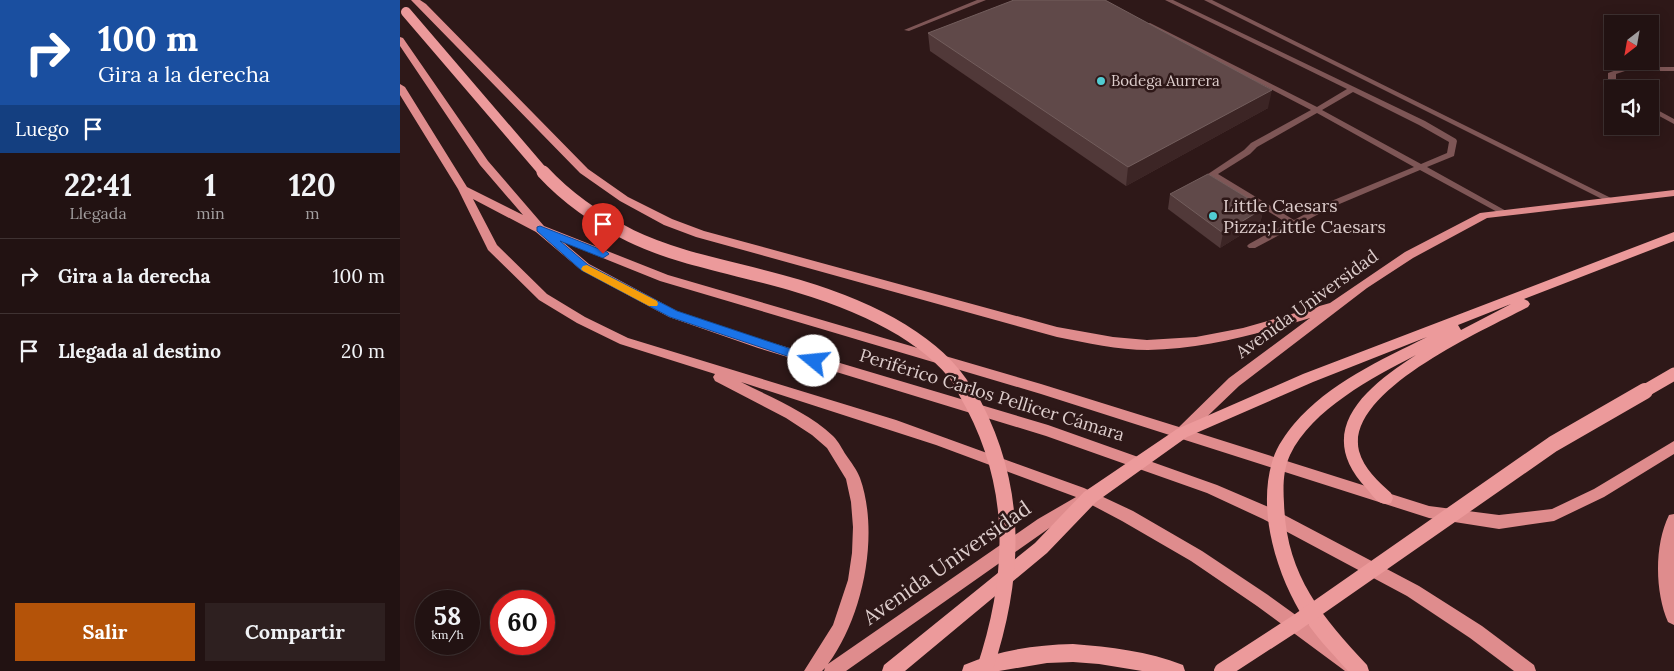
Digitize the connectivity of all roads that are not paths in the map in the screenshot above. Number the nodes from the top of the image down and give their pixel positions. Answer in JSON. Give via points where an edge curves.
{"nodes":[{"id":1,"x":415,"y":0,"type":"edge"},
{"id":2,"x":983,"y":0,"type":"edge"},
{"id":3,"x":1168,"y":0,"type":"edge"},
{"id":4,"x":1207,"y":0,"type":"edge"},
{"id":5,"x":403,"y":9,"type":"edge"},
{"id":6,"x":1143,"y":22,"type":"edge"},
{"id":7,"x":907,"y":30,"type":"dead end"},
{"id":8,"x":400,"y":40,"type":"edge"},
{"id":9,"x":1674,"y":69,"type":"edge"},
{"id":10,"x":1612,"y":80,"type":"edge"},
{"id":11,"x":400,"y":87,"type":"edge"},
{"id":12,"x":1352,"y":89,"type":"junction"},
{"id":13,"x":1318,"y":110,"type":"junction"},
{"id":14,"x":1659,"y":113,"type":"edge"},
{"id":15,"x":1674,"y":122,"type":"edge"},
{"id":16,"x":1422,"y":166,"type":"junction"},
{"id":17,"x":463,"y":189,"type":"junction"},
{"id":18,"x":1674,"y":193,"type":"edge"},
{"id":19,"x":1611,"y":200,"type":"junction"},
{"id":20,"x":1504,"y":212,"type":"junction"},
{"id":21,"x":1292,"y":223,"type":"junction"},
{"id":22,"x":540,"y":229,"type":"junction"},
{"id":23,"x":1674,"y":236,"type":"edge"},
{"id":24,"x":1252,"y":246,"type":"dead end"},
{"id":25,"x":1592,"y":269,"type":"junction"},
{"id":26,"x":1507,"y":302,"type":"junction"},
{"id":27,"x":1336,"y":306,"type":"junction"},
{"id":28,"x":694,"y":363,"type":"junction"},
{"id":29,"x":1674,"y":374,"type":"edge"},
{"id":30,"x":1182,"y":433,"type":"junction"},
{"id":31,"x":1674,"y":447,"type":"edge"},
{"id":32,"x":1139,"y":462,"type":"junction"},
{"id":33,"x":1279,"y":466,"type":"junction"},
{"id":34,"x":1090,"y":496,"type":"junction"},
{"id":35,"x":1385,"y":498,"type":"junction"},
{"id":36,"x":1278,"y":518,"type":"junction"},
{"id":37,"x":1674,"y":520,"type":"edge"},
{"id":38,"x":1674,"y":617,"type":"edge"},
{"id":39,"x":812,"y":671,"type":"edge"},
{"id":40,"x":832,"y":671,"type":"edge"},
{"id":41,"x":891,"y":671,"type":"edge"},
{"id":42,"x":971,"y":671,"type":"edge"},
{"id":43,"x":984,"y":671,"type":"edge"},
{"id":44,"x":1176,"y":671,"type":"edge"},
{"id":45,"x":1222,"y":671,"type":"edge"},
{"id":46,"x":1359,"y":671,"type":"edge"},
{"id":47,"x":1528,"y":671,"type":"edge"}],
"edges":[{"from":1,"to":27,"type":"main road","via":[[584,171],[624,199],[700,234],[1100,341],[1145,345],[1210,340],[1252,332]]},
{"from":2,"to":7,"type":"lane"},
{"from":3,"to":12,"type":"lane"},
{"from":4,"to":19,"type":"lane"},
{"from":5,"to":43,"type":"highway","bridge":true,"via":[[443,52],[525,153],[559,189],[594,216],[641,239],[704,262],[862,306],[908,333],[951,369],[977,410],[1005,489],[1010,546],[1008,574],[1002,616]]},
{"from":6,"to":13,"type":"lane"},
{"from":8,"to":22,"type":"main road","name":"Periférico Carlos Pellicer Cámara","via":[[484,163]]},
{"from":9,"to":10,"type":"lane","via":[[1625,69],[1612,72]]},
{"from":11,"to":17,"type":"main road"},
{"from":12,"to":13,"type":"lane"},
{"from":12,"to":16,"type":"lane","via":[[1452,141],[1451,154]]},
{"from":13,"to":16,"type":"lane"},
{"from":13,"to":21,"type":"lane","via":[[1254,145],[1212,174]]},
{"from":14,"to":15,"type":"lane"},
{"from":16,"to":20,"type":"lane"},
{"from":16,"to":21,"type":"lane"},
{"from":17,"to":22,"type":"main road"},
{"from":17,"to":28,"type":"main road","via":[[492,247],[543,297],[624,341]]},
{"from":18,"to":19,"type":"main road","name":"Avenida Universidad"},
{"from":19,"to":20,"type":"main road","name":"Avenida Universidad"},
{"from":20,"to":27,"type":"main road","name":"Avenida Universidad","via":[[1484,215],[1408,255]]},
{"from":21,"to":24,"type":"lane"},
{"from":22,"to":30,"type":"main road","via":[[664,278]]},
{"from":22,"to":32,"type":"main road","name":"Periférico Carlos Pellicer Cámara","via":[[585,268],[674,314],[762,345],[1048,431]]},
{"from":23,"to":25,"type":"highway","name":"Avenida Universidad"},
{"from":25,"to":26,"type":"highway","name":"Avenida Universidad"},
{"from":25,"to":35,"type":"highway","via":[[1421,358],[1371,396],[1355,423],[1350,451],[1368,484]]},
{"from":26,"to":30,"type":"highway","name":"Avenida Universidad","via":[[1308,378]]},
{"from":26,"to":33,"type":"highway","via":[[1348,387],[1306,421],[1289,442]]},
{"from":27,"to":30,"type":"main road","name":"Avenida Universidad","via":[[1234,382]]},
{"from":28,"to":34,"type":"main road","via":[[936,438]]},
{"from":28,"to":39,"type":"main road","via":[[799,420],[829,441],[852,477],[861,518],[857,573],[844,621],[823,659]]},
{"from":29,"to":45,"type":"highway","bridge":true,"via":[[1553,444]]},
{"from":30,"to":32,"type":"highway","name":"Avenida Universidad"},
{"from":30,"to":33,"type":"main road"},
{"from":31,"to":35,"type":"main road","via":[[1554,515],[1499,522],[1468,519],[1429,512]]},
{"from":32,"to":34,"type":"highway","name":"Avenida Universidad"},
{"from":32,"to":36,"type":"main road","name":"Periférico Carlos Pellicer Cámara"},
{"from":33,"to":35,"type":"main road"},
{"from":33,"to":36,"type":"highway","via":[[1275,491]]},
{"from":34,"to":40,"type":"main road","name":"Avenida Universidad","via":[[1043,524]]},
{"from":34,"to":41,"type":"highway","name":"Avenida Universidad","via":[[1041,548]]},
{"from":34,"to":46,"type":"main road","via":[[1212,566]]},
{"from":36,"to":46,"type":"highway","via":[[1283,547],[1301,596],[1319,624]]},
{"from":36,"to":47,"type":"main road","name":"Periférico Carlos Pellicer Cámara","via":[[1413,591]]},
{"from":37,"to":38,"type":"main road","via":[[1667,542],[1667,592]]},
{"from":42,"to":44,"type":"highway","via":[[1008,659],[1070,653],[1106,655]]}]}
